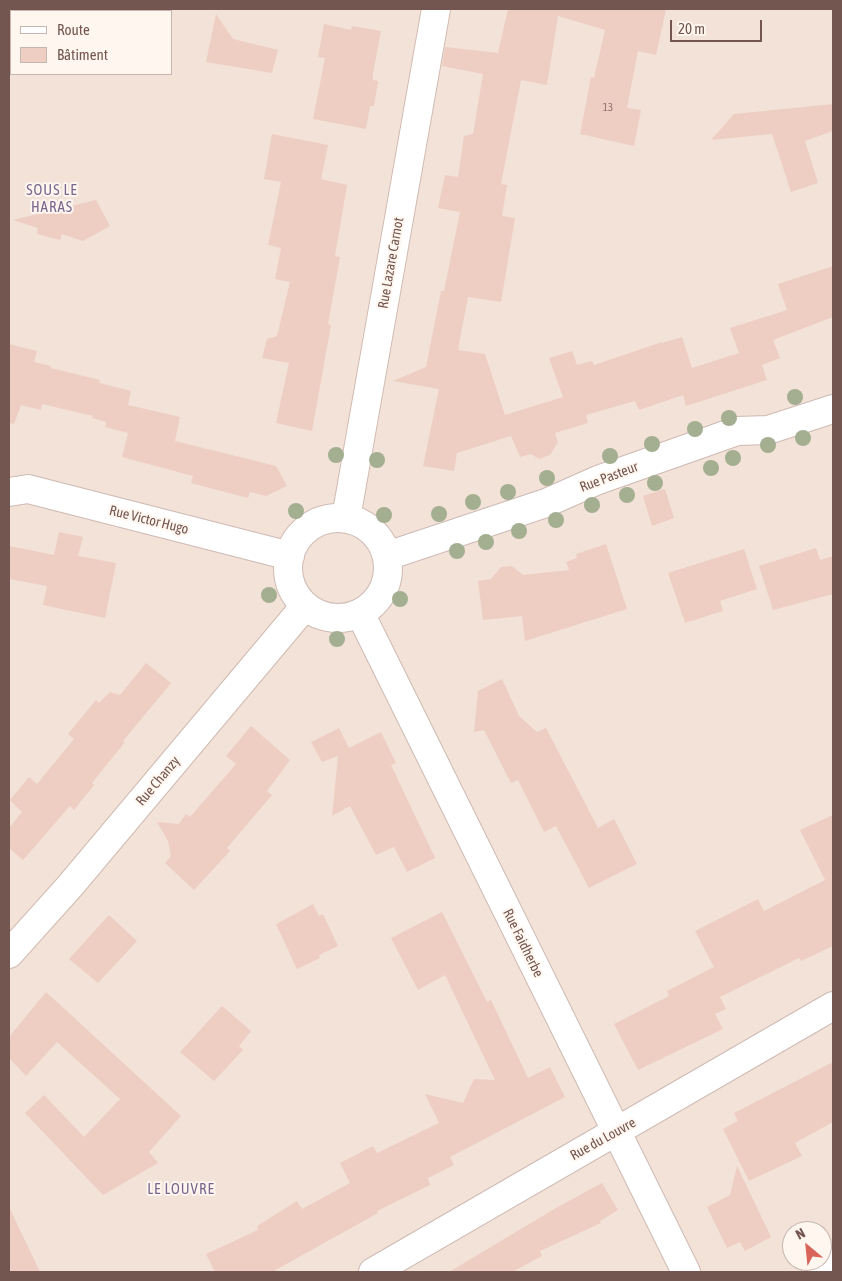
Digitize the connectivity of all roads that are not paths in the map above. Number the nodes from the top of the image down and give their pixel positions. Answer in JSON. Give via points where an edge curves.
{"nodes":[{"id":1,"x":436,"y":9,"type":"edge"},
{"id":2,"x":833,"y":409,"type":"edge"},
{"id":3,"x":9,"y":492,"type":"edge"},
{"id":4,"x":346,"y":518,"type":"junction"},
{"id":5,"x":290,"y":556,"type":"junction"},
{"id":6,"x":387,"y":556,"type":"junction"},
{"id":7,"x":305,"y":606,"type":"junction"},
{"id":8,"x":360,"y":613,"type":"junction"},
{"id":9,"x":9,"y":954,"type":"edge"},
{"id":10,"x":833,"y":1006,"type":"edge"},
{"id":11,"x":616,"y":1133,"type":"junction"},
{"id":12,"x":833,"y":1262,"type":"edge"},
{"id":13,"x":373,"y":1272,"type":"edge"},
{"id":14,"x":686,"y":1272,"type":"edge"},
{"id":15,"x":816,"y":1272,"type":"edge"}],
"edges":[{"from":1,"to":4,"type":"street","name":"Rue Lazare Carnot"},
{"from":2,"to":6,"type":"street","name":"Rue Pasteur","via":[[768,430],[737,431],[598,480],[546,503]]},
{"from":3,"to":5,"type":"street","name":"Rue Victor Hugo","via":[[28,489]]},
{"from":4,"to":5,"type":"street","via":[[332,518],[311,526],[296,542]]},
{"from":4,"to":6,"type":"street","via":[[372,531],[382,542]]},
{"from":5,"to":7,"type":"street","via":[[290,583]]},
{"from":6,"to":8,"type":"street","via":[[386,583],[381,595]]},
{"from":7,"to":8,"type":"street","via":[[332,618]]},
{"from":7,"to":9,"type":"street","name":"Rue Chanzy"},
{"from":8,"to":11,"type":"street","name":"Rue Faidherbe"},
{"from":10,"to":11,"type":"street","name":"Rue du Louvre"},
{"from":11,"to":13,"type":"street","name":"Rue du Louvre"},
{"from":11,"to":14,"type":"street","name":"Rue Faidherbe"},
{"from":12,"to":15,"type":"street"}]}
